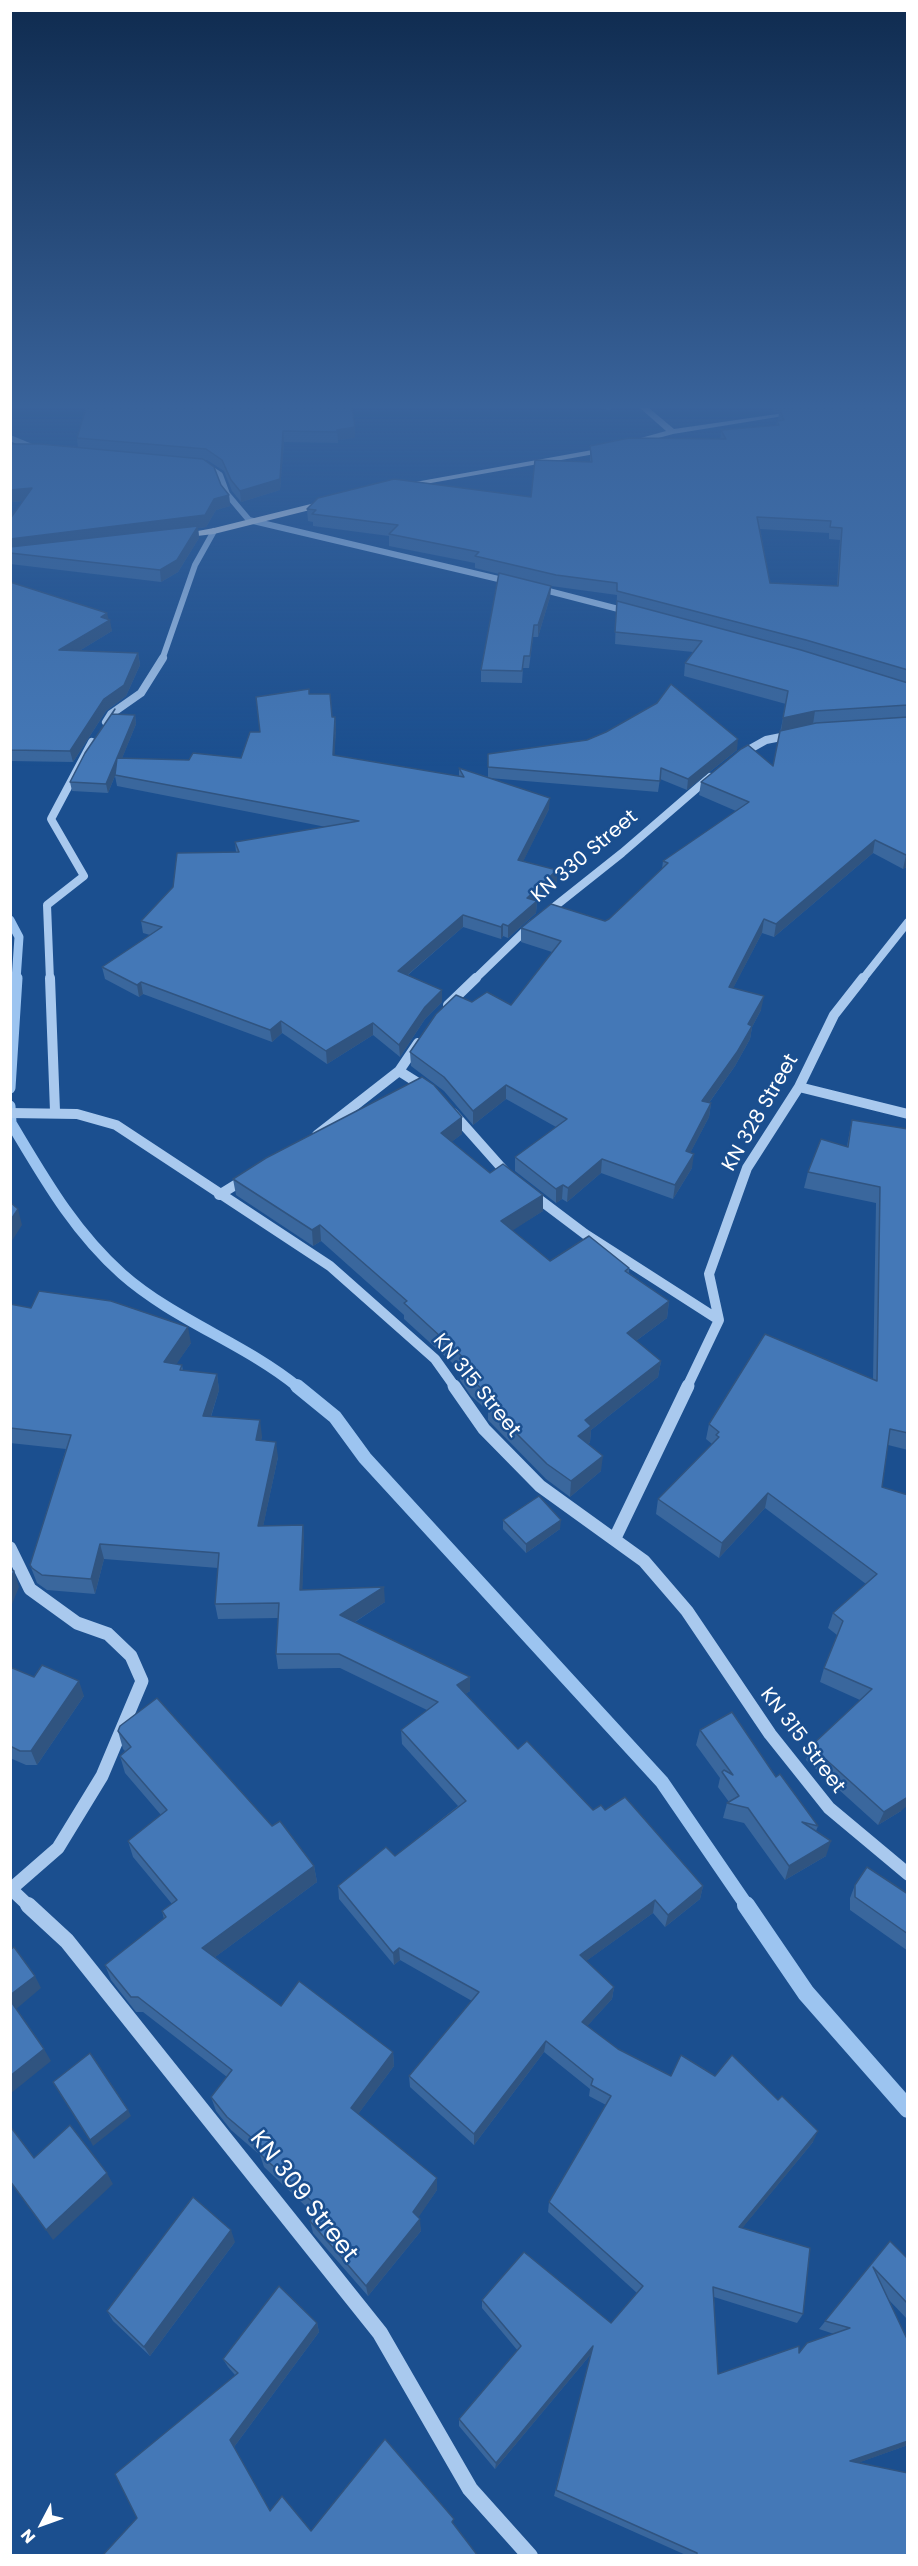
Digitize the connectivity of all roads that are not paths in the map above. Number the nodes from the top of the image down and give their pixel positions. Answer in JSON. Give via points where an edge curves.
{"nodes":[{"id":1,"x":224,"y":528,"type":"edge"},
{"id":2,"x":282,"y":528,"type":"edge"},
{"id":3,"x":214,"y":531,"type":"junction"},
{"id":4,"x":168,"y":537,"type":"edge"},
{"id":5,"x":519,"y":584,"type":"edge"},
{"id":6,"x":530,"y":586,"type":"edge"},
{"id":7,"x":642,"y":615,"type":"edge"},
{"id":8,"x":801,"y":732,"type":"edge"},
{"id":9,"x":736,"y":757,"type":"edge"},
{"id":10,"x":719,"y":771,"type":"edge"},
{"id":11,"x":908,"y":922,"type":"edge"},
{"id":12,"x":440,"y":1014,"type":"edge"},
{"id":13,"x":425,"y":1032,"type":"edge"},
{"id":14,"x":399,"y":1071,"type":"junction"},
{"id":15,"x":799,"y":1087,"type":"junction"},
{"id":16,"x":55,"y":1111,"type":"junction"},
{"id":17,"x":10,"y":1113,"type":"edge"},
{"id":18,"x":908,"y":1114,"type":"edge"},
{"id":19,"x":311,"y":1139,"type":"edge"},
{"id":20,"x":250,"y":1176,"type":"edge"},
{"id":21,"x":219,"y":1195,"type":"junction"},
{"id":22,"x":719,"y":1320,"type":"junction"},
{"id":23,"x":615,"y":1538,"type":"junction"},
{"id":24,"x":10,"y":1548,"type":"edge"},
{"id":25,"x":908,"y":1874,"type":"edge"},
{"id":26,"x":11,"y":1889,"type":"edge"},
{"id":27,"x":530,"y":2556,"type":"edge"}],
"edges":[{"from":1,"to":3,"type":"main road"},
{"from":2,"to":5,"type":"street"},
{"from":3,"to":4,"type":"main road"},
{"from":3,"to":16,"type":"street","via":[[195,565],[165,656],[141,693],[111,714],[81,759],[51,819],[84,876],[47,905]]},
{"from":6,"to":7,"type":"street"},
{"from":8,"to":9,"type":"street","via":[[766,740]]},
{"from":10,"to":12,"type":"street","name":"KN 330 Street","via":[[519,935]]},
{"from":11,"to":15,"type":"street","name":"KN 328 Street","via":[[834,1015]]},
{"from":13,"to":14,"type":"street"},
{"from":14,"to":19,"type":"street"},
{"from":14,"to":22,"type":"street","via":[[443,1100],[503,1171],[522,1186],[585,1234]]},
{"from":15,"to":18,"type":"street"},
{"from":15,"to":22,"type":"street","name":"KN 328 Street","via":[[747,1168],[709,1274]]},
{"from":16,"to":17,"type":"street","name":"KN 315 Street"},
{"from":16,"to":21,"type":"street","name":"KN 315 Street","via":[[94,1116],[116,1125]]},
{"from":20,"to":21,"type":"street"},
{"from":21,"to":23,"type":"street","name":"KN 315 Street","via":[[330,1266],[395,1322],[435,1359],[484,1429],[540,1486]]},
{"from":22,"to":23,"type":"street"},
{"from":23,"to":25,"type":"street","name":"KN 315 Street","via":[[644,1560],[687,1611],[770,1734],[829,1808]]},
{"from":24,"to":26,"type":"street","via":[[30,1589],[77,1623],[108,1634],[131,1656],[142,1681],[102,1776],[58,1848]]},
{"from":26,"to":27,"type":"street","name":"KN 309 Street","via":[[67,1941],[380,2333],[470,2489]]}]}
